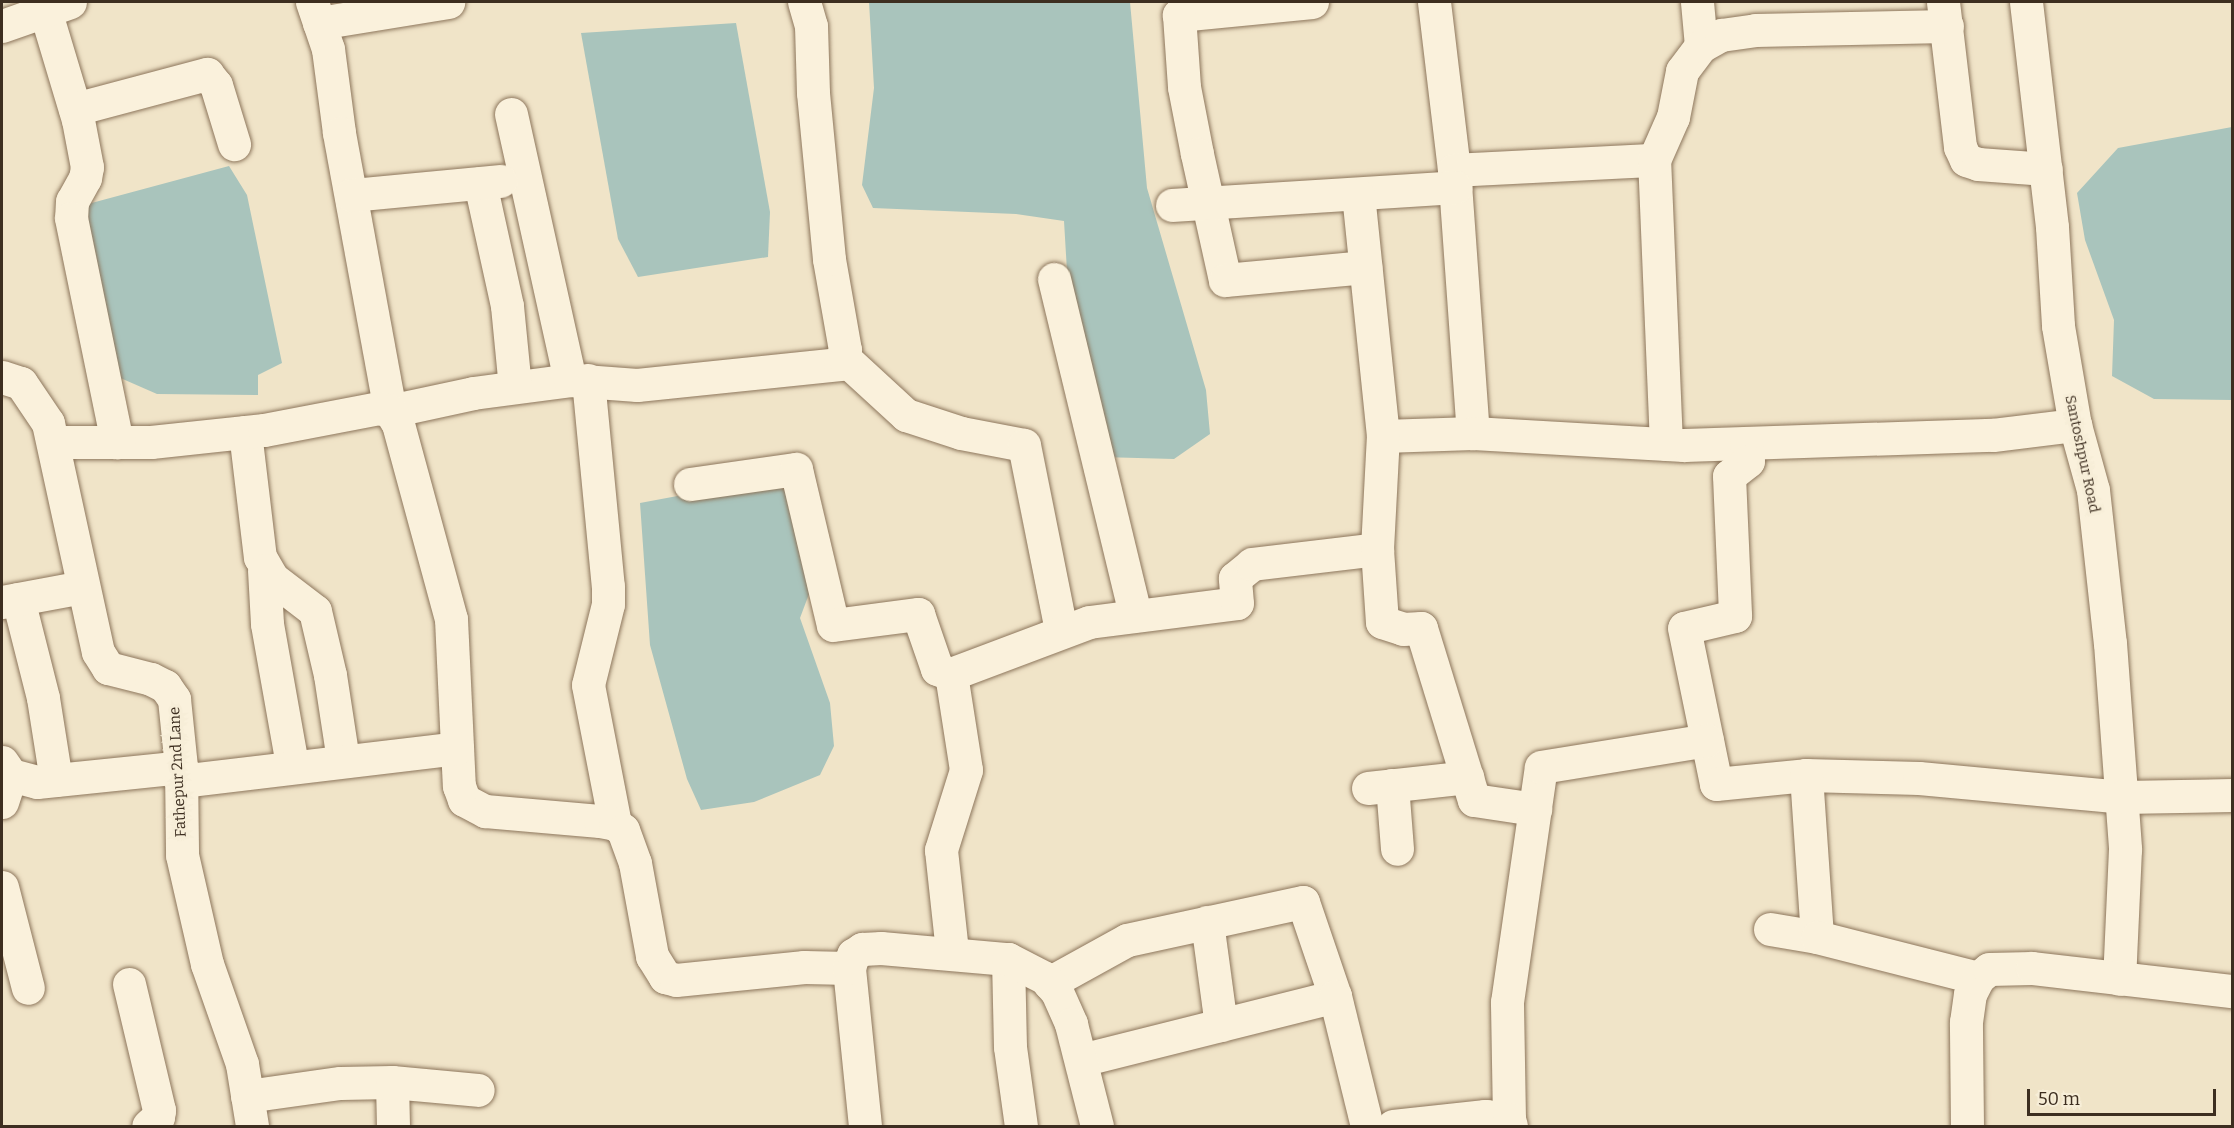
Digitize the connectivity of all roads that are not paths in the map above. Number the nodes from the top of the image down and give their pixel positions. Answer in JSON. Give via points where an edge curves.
{"nodes":[{"id":1,"x":804,"y":2,"type":"edge"},
{"id":2,"x":1312,"y":2,"type":"edge"},
{"id":3,"x":1434,"y":2,"type":"edge"},
{"id":4,"x":1697,"y":2,"type":"edge"},
{"id":5,"x":2026,"y":2,"type":"edge"},
{"id":6,"x":432,"y":3,"type":"edge"},
{"id":7,"x":1235,"y":5,"type":"edge"},
{"id":8,"x":57,"y":6,"type":"edge"},
{"id":9,"x":316,"y":12,"type":"edge"},
{"id":10,"x":1945,"y":14,"type":"edge"},
{"id":11,"x":2,"y":26,"type":"edge"},
{"id":12,"x":1701,"y":46,"type":"junction"},
{"id":13,"x":75,"y":109,"type":"junction"},
{"id":14,"x":511,"y":114,"type":"dead end"},
{"id":15,"x":234,"y":144,"type":"dead end"},
{"id":16,"x":1654,"y":160,"type":"junction"},
{"id":17,"x":2046,"y":169,"type":"junction"},
{"id":18,"x":526,"y":179,"type":"junction"},
{"id":19,"x":1455,"y":179,"type":"junction"},
{"id":20,"x":480,"y":183,"type":"junction"},
{"id":21,"x":351,"y":195,"type":"junction"},
{"id":22,"x":1358,"y":195,"type":"junction"},
{"id":23,"x":1209,"y":203,"type":"junction"},
{"id":24,"x":1172,"y":205,"type":"dead end"},
{"id":25,"x":1365,"y":267,"type":"junction"},
{"id":26,"x":1054,"y":279,"type":"dead end"},
{"id":27,"x":845,"y":359,"type":"junction"},
{"id":28,"x":2,"y":377,"type":"edge"},
{"id":29,"x":579,"y":380,"type":"junction"},
{"id":30,"x":515,"y":387,"type":"junction"},
{"id":31,"x":390,"y":411,"type":"junction"},
{"id":32,"x":2074,"y":425,"type":"junction"},
{"id":33,"x":245,"y":432,"type":"junction"},
{"id":34,"x":1473,"y":433,"type":"junction"},
{"id":35,"x":1383,"y":436,"type":"junction"},
{"id":36,"x":53,"y":442,"type":"junction"},
{"id":37,"x":117,"y":442,"type":"junction"},
{"id":38,"x":1746,"y":443,"type":"junction"},
{"id":39,"x":1666,"y":444,"type":"junction"},
{"id":40,"x":690,"y":484,"type":"dead end"},
{"id":41,"x":1377,"y":549,"type":"junction"},
{"id":42,"x":264,"y":570,"type":"junction"},
{"id":43,"x":83,"y":587,"type":"junction"},
{"id":44,"x":10,"y":601,"type":"edge"},
{"id":45,"x":1135,"y":615,"type":"junction"},
{"id":46,"x":1061,"y":631,"type":"junction"},
{"id":47,"x":951,"y":674,"type":"junction"},
{"id":48,"x":1707,"y":740,"type":"junction"},
{"id":49,"x":457,"y":748,"type":"junction"},
{"id":50,"x":343,"y":760,"type":"junction"},
{"id":51,"x":292,"y":765,"type":"junction"},
{"id":52,"x":181,"y":774,"type":"junction"},
{"id":53,"x":1806,"y":775,"type":"junction"},
{"id":54,"x":1467,"y":777,"type":"junction"},
{"id":55,"x":5,"y":780,"type":"edge"},
{"id":56,"x":56,"y":780,"type":"junction"},
{"id":57,"x":2232,"y":795,"type":"edge"},
{"id":58,"x":2122,"y":797,"type":"junction"},
{"id":59,"x":1535,"y":809,"type":"junction"},
{"id":60,"x":615,"y":824,"type":"junction"},
{"id":61,"x":1397,"y":849,"type":"dead end"},
{"id":62,"x":2,"y":887,"type":"edge"},
{"id":63,"x":1207,"y":922,"type":"junction"},
{"id":64,"x":1770,"y":930,"type":"dead end"},
{"id":65,"x":1817,"y":937,"type":"junction"},
{"id":66,"x":952,"y":952,"type":"junction"},
{"id":67,"x":1008,"y":959,"type":"junction"},
{"id":68,"x":849,"y":968,"type":"junction"},
{"id":69,"x":1978,"y":978,"type":"junction"},
{"id":70,"x":2119,"y":979,"type":"junction"},
{"id":71,"x":1049,"y":983,"type":"junction"},
{"id":72,"x":129,"y":984,"type":"dead end"},
{"id":73,"x":28,"y":988,"type":"dead end"},
{"id":74,"x":2232,"y":991,"type":"edge"},
{"id":75,"x":1335,"y":996,"type":"junction"},
{"id":76,"x":1221,"y":1025,"type":"junction"},
{"id":77,"x":1082,"y":1060,"type":"junction"},
{"id":78,"x":392,"y":1082,"type":"junction"},
{"id":79,"x":478,"y":1090,"type":"dead end"},
{"id":80,"x":250,"y":1111,"type":"edge"},
{"id":81,"x":1510,"y":1123,"type":"edge"},
{"id":82,"x":148,"y":1126,"type":"edge"},
{"id":83,"x":393,"y":1126,"type":"edge"},
{"id":84,"x":865,"y":1126,"type":"edge"},
{"id":85,"x":1021,"y":1126,"type":"edge"},
{"id":86,"x":1097,"y":1126,"type":"edge"},
{"id":87,"x":1367,"y":1126,"type":"edge"},
{"id":88,"x":1393,"y":1126,"type":"edge"},
{"id":89,"x":1967,"y":1126,"type":"edge"}],
"edges":[{"from":1,"to":27,"type":"street","via":[[812,26],[813,93],[829,259]]},
{"from":2,"to":7,"type":"street"},
{"from":3,"to":19,"type":"street"},
{"from":4,"to":12,"type":"street"},
{"from":5,"to":17,"type":"street","name":"Santoshpur Road"},
{"from":6,"to":9,"type":"street"},
{"from":7,"to":23,"type":"street","via":[[1179,15],[1184,87]]},
{"from":8,"to":11,"type":"street"},
{"from":8,"to":13,"type":"street"},
{"from":9,"to":21,"type":"street","via":[[332,67]]},
{"from":10,"to":12,"type":"street","via":[[1755,30],[1721,35]]},
{"from":10,"to":17,"type":"street","via":[[1960,147],[1966,160]]},
{"from":12,"to":16,"type":"street","via":[[1682,71],[1673,117]]},
{"from":13,"to":15,"type":"street","via":[[207,74],[216,85]]},
{"from":13,"to":37,"type":"street","via":[[87,167],[72,201],[71,218]]},
{"from":14,"to":18,"type":"street"},
{"from":16,"to":19,"type":"street"},
{"from":16,"to":39,"type":"street"},
{"from":17,"to":32,"type":"street","name":"Santoshpur Road","via":[[2058,326]]},
{"from":18,"to":20,"type":"street"},
{"from":18,"to":29,"type":"street"},
{"from":19,"to":22,"type":"street"},
{"from":19,"to":34,"type":"street"},
{"from":20,"to":21,"type":"street"},
{"from":20,"to":30,"type":"street","via":[[507,306]]},
{"from":21,"to":31,"type":"street"},
{"from":22,"to":23,"type":"street"},
{"from":22,"to":25,"type":"street"},
{"from":23,"to":24,"type":"street"},
{"from":23,"to":25,"type":"street","via":[[1225,279]]},
{"from":25,"to":35,"type":"street"},
{"from":26,"to":45,"type":"street"},
{"from":27,"to":29,"type":"street","via":[[828,366],[662,383],[620,385]]},
{"from":27,"to":46,"type":"street","via":[[906,415],[961,434],[1024,445]]},
{"from":28,"to":36,"type":"street","name":"Fathepur 2nd Lane","via":[[21,383],[42,411]]},
{"from":29,"to":30,"type":"street"},
{"from":29,"to":60,"type":"street","via":[[608,586],[608,604],[588,685]]},
{"from":30,"to":31,"type":"street"},
{"from":31,"to":33,"type":"street","via":[[379,408]]},
{"from":31,"to":49,"type":"street","via":[[398,424],[451,619]]},
{"from":32,"to":38,"type":"street","via":[[1992,435]]},
{"from":32,"to":58,"type":"street","name":"Santoshpur Road","via":[[2093,490]]},
{"from":33,"to":37,"type":"street"},
{"from":33,"to":42,"type":"street"},
{"from":34,"to":35,"type":"street"},
{"from":34,"to":39,"type":"street"},
{"from":35,"to":41,"type":"street"},
{"from":36,"to":37,"type":"street"},
{"from":36,"to":43,"type":"street","name":"Fathepur 2nd Lane"},
{"from":38,"to":39,"type":"street"},
{"from":38,"to":48,"type":"street","via":[[1748,461],[1729,476],[1735,616],[1684,628]]},
{"from":40,"to":47,"type":"street","via":[[796,469],[833,625],[918,614],[937,669]]},
{"from":41,"to":45,"type":"street","via":[[1252,564],[1235,578],[1237,603]]},
{"from":41,"to":54,"type":"street","via":[[1383,622],[1403,629],[1421,628]]},
{"from":42,"to":50,"type":"street","via":[[315,610]]},
{"from":42,"to":51,"type":"street","via":[[267,624]]},
{"from":43,"to":44,"type":"street"},
{"from":43,"to":52,"type":"street","name":"Fathepur 2nd Lane","via":[[98,652],[108,668],[151,679],[165,686],[174,699]]},
{"from":44,"to":56,"type":"street","via":[[43,698]]},
{"from":45,"to":46,"type":"street"},
{"from":46,"to":47,"type":"street"},
{"from":47,"to":66,"type":"street","via":[[966,770],[941,850]]},
{"from":48,"to":53,"type":"street","via":[[1716,784]]},
{"from":48,"to":59,"type":"street","via":[[1541,767]]},
{"from":49,"to":50,"type":"street"},
{"from":49,"to":60,"type":"street","via":[[459,786],[471,807]]},
{"from":50,"to":51,"type":"street"},
{"from":51,"to":52,"type":"street"},
{"from":52,"to":56,"type":"street"},
{"from":52,"to":80,"type":"street","name":"Fathepur 2nd Lane","via":[[182,855],[193,910],[225,1021],[242,1064]]},
{"from":53,"to":58,"type":"street","via":[[1919,778]]},
{"from":53,"to":65,"type":"street"},
{"from":54,"to":59,"type":"street","via":[[1474,800]]},
{"from":54,"to":61,"type":"street","via":[[1380,787]]},
{"from":55,"to":56,"type":"street"},
{"from":57,"to":58,"type":"street"},
{"from":58,"to":70,"type":"street","name":"Santoshpur Road","via":[[2125,849]]},
{"from":59,"to":81,"type":"street","via":[[1507,1002]]},
{"from":60,"to":68,"type":"street","via":[[628,839],[652,956],[665,977],[676,980],[804,967]]},
{"from":62,"to":73,"type":"street"},
{"from":63,"to":71,"type":"street","via":[[1127,940]]},
{"from":63,"to":75,"type":"street","via":[[1303,902]]},
{"from":63,"to":76,"type":"street"},
{"from":64,"to":65,"type":"street"},
{"from":65,"to":69,"type":"street"},
{"from":66,"to":67,"type":"street"},
{"from":66,"to":68,"type":"street","via":[[862,949],[853,955]]},
{"from":67,"to":71,"type":"street"},
{"from":67,"to":85,"type":"street","via":[[1010,1047]]},
{"from":68,"to":84,"type":"street"},
{"from":69,"to":70,"type":"street","via":[[1989,969],[2004,967]]},
{"from":69,"to":89,"type":"street","via":[[1970,994],[1966,1022]]},
{"from":70,"to":74,"type":"street"},
{"from":71,"to":77,"type":"street","via":[[1066,1014]]},
{"from":72,"to":82,"type":"street","via":[[159,1110],[158,1118]]},
{"from":75,"to":76,"type":"street"},
{"from":75,"to":87,"type":"street"},
{"from":76,"to":77,"type":"street"},
{"from":77,"to":86,"type":"street"},
{"from":78,"to":79,"type":"street"},
{"from":78,"to":80,"type":"street","via":[[340,1083]]},
{"from":78,"to":83,"type":"street"},
{"from":81,"to":88,"type":"street","via":[[1485,1116]]}]}
